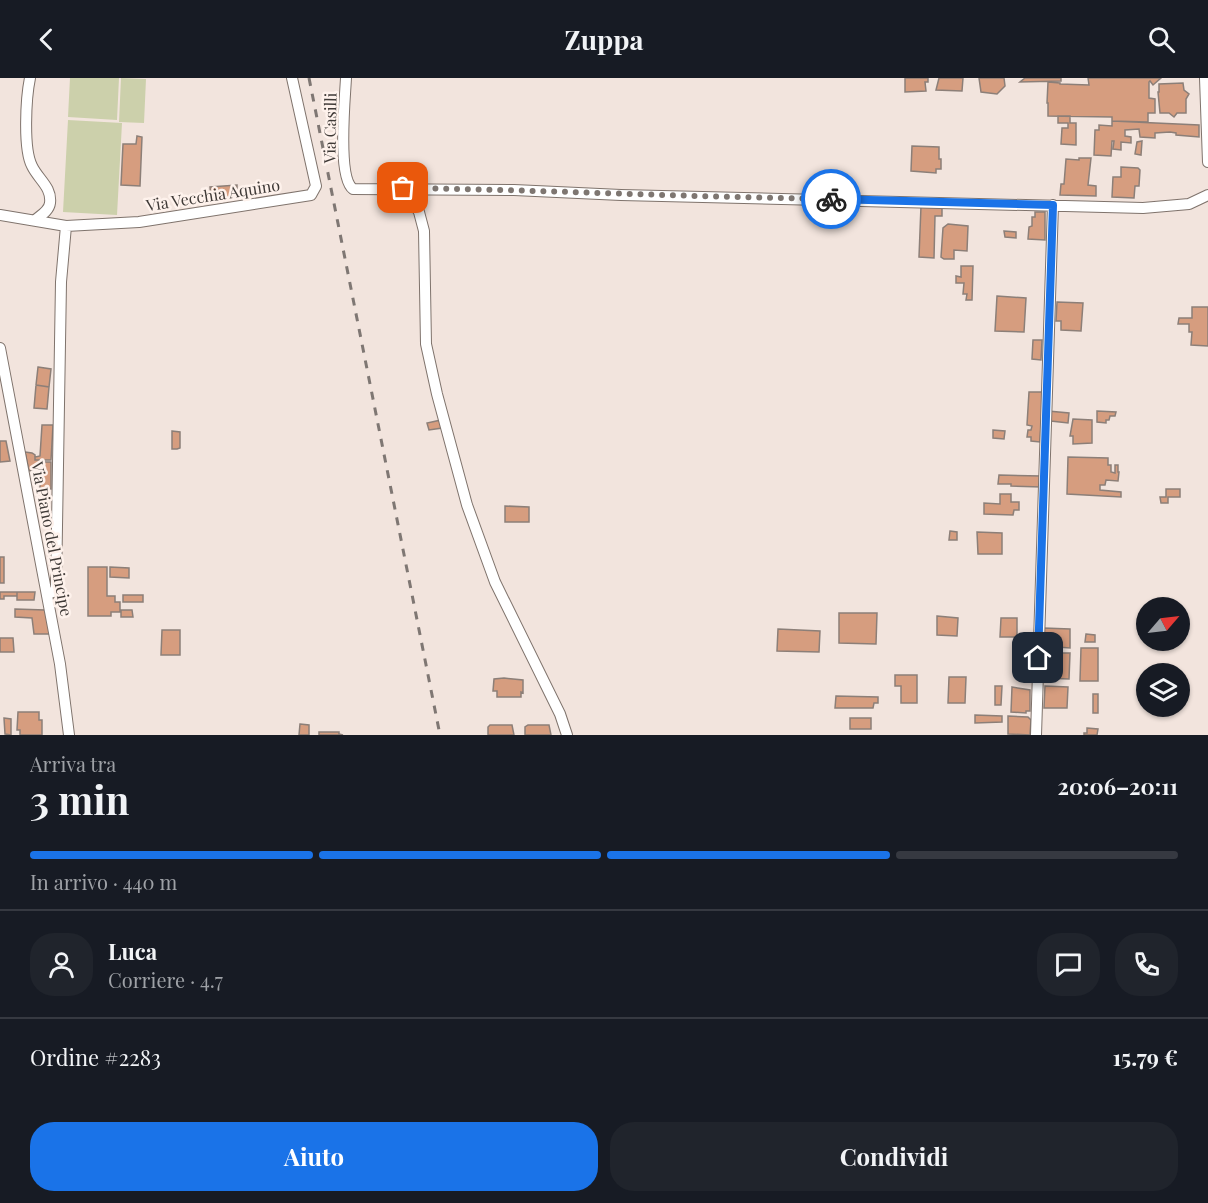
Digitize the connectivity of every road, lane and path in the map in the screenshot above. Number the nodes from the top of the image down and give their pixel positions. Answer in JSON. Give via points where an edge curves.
{"nodes":[{"id":1,"x":30,"y":78,"type":"edge"},
{"id":2,"x":292,"y":78,"type":"edge"},
{"id":3,"x":346,"y":78,"type":"edge"},
{"id":4,"x":1205,"y":78,"type":"edge"},
{"id":5,"x":1208,"y":162,"type":"edge"},
{"id":6,"x":403,"y":188,"type":"junction"},
{"id":7,"x":1208,"y":195,"type":"edge"},
{"id":8,"x":1053,"y":205,"type":"junction"},
{"id":9,"x":0,"y":215,"type":"edge"},
{"id":10,"x":35,"y":220,"type":"junction"},
{"id":11,"x":66,"y":226,"type":"junction"},
{"id":12,"x":0,"y":348,"type":"edge"},
{"id":13,"x":47,"y":594,"type":"junction"},
{"id":14,"x":69,"y":735,"type":"edge"},
{"id":15,"x":567,"y":735,"type":"edge"},
{"id":16,"x":1036,"y":735,"type":"edge"}],
"edges":[{"from":1,"to":10,"type":"street","via":[[26,136],[29,158],[49,192],[50,202]]},
{"from":2,"to":11,"type":"street","name":"Via Vecchia Aquino","via":[[316,186],[311,195],[169,219]]},
{"from":3,"to":6,"type":"street","name":"Via Casilli","via":[[343,166],[348,185],[353,189]]},
{"from":4,"to":5,"type":"street"},
{"from":6,"to":8,"type":"street","name":"Via Casilli"},
{"from":6,"to":15,"type":"street","via":[[419,212],[424,231],[426,344],[467,505],[495,582]]},
{"from":7,"to":8,"type":"street","name":"Via Casilli","via":[[1189,204],[1143,208]]},
{"from":8,"to":16,"type":"street"},
{"from":9,"to":10,"type":"street","name":"Via Vecchia Aquino"},
{"from":10,"to":11,"type":"street","name":"Via Vecchia Aquino"},
{"from":11,"to":13,"type":"street","via":[[60,292],[56,591]]},
{"from":12,"to":13,"type":"street","name":"Via Piano del Principe"},
{"from":13,"to":14,"type":"street","name":"Via Piano del Principe"}]}
